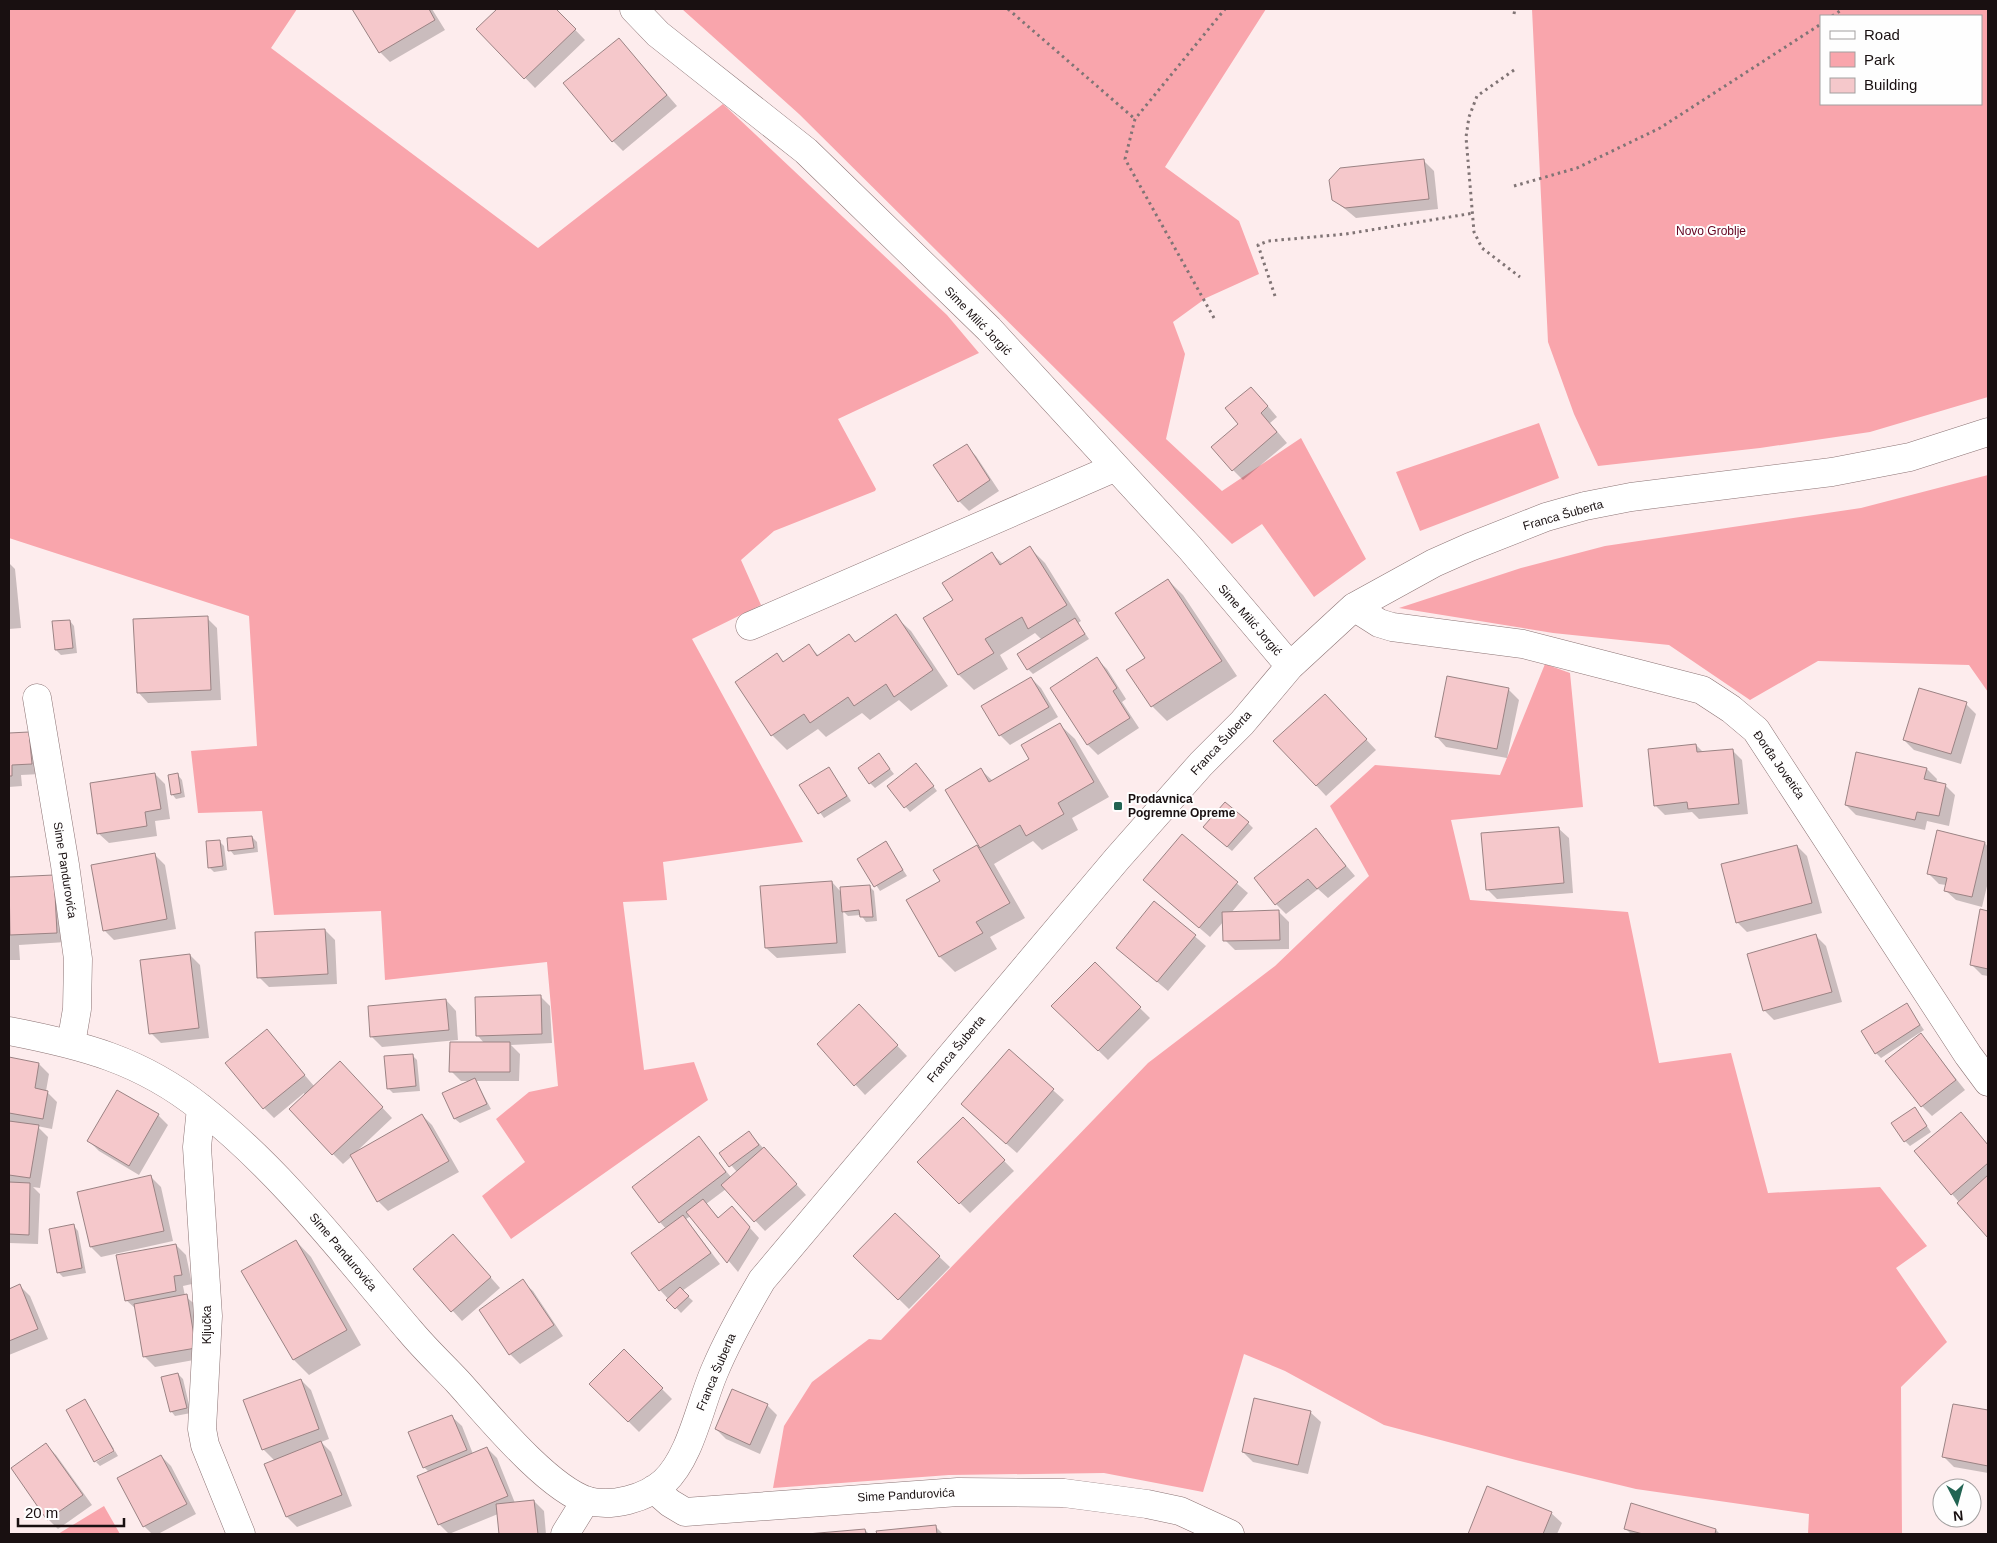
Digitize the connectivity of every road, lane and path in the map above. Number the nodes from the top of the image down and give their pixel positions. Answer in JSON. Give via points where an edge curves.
{"nodes":[{"id":1,"x":634,"y":9,"type":"edge"},
{"id":2,"x":1008,"y":9,"type":"edge"},
{"id":3,"x":1225,"y":9,"type":"edge"},
{"id":4,"x":1515,"y":9,"type":"edge"},
{"id":5,"x":1514,"y":14,"type":"dead end"},
{"id":6,"x":1820,"y":25,"type":"edge"},
{"id":7,"x":1514,"y":70,"type":"dead end"},
{"id":8,"x":1135,"y":119,"type":"junction"},
{"id":9,"x":1514,"y":186,"type":"dead end"},
{"id":10,"x":1474,"y":213,"type":"junction"},
{"id":11,"x":1520,"y":276,"type":"dead end"},
{"id":12,"x":1275,"y":296,"type":"dead end"},
{"id":13,"x":1214,"y":318,"type":"dead end"},
{"id":14,"x":1988,"y":432,"type":"edge"},
{"id":15,"x":1114,"y":468,"type":"junction"},
{"id":16,"x":1354,"y":607,"type":"junction"},
{"id":17,"x":750,"y":626,"type":"dead end"},
{"id":18,"x":1290,"y":666,"type":"junction"},
{"id":19,"x":37,"y":698,"type":"dead end"},
{"id":20,"x":9,"y":1031,"type":"edge"},
{"id":21,"x":71,"y":1044,"type":"junction"},
{"id":22,"x":1988,"y":1082,"type":"edge"},
{"id":23,"x":201,"y":1108,"type":"junction"},
{"id":24,"x":654,"y":1489,"type":"junction"},
{"id":25,"x":586,"y":1500,"type":"junction"},
{"id":26,"x":688,"y":1523,"type":"edge"},
{"id":27,"x":241,"y":1534,"type":"edge"},
{"id":28,"x":565,"y":1534,"type":"edge"},
{"id":29,"x":1230,"y":1534,"type":"edge"}],
"edges":[{"from":1,"to":15,"type":"street","name":"Sime Milić Jorgić","via":[[658,34],[806,151],[989,329]]},
{"from":2,"to":8,"type":"path"},
{"from":3,"to":8,"type":"path"},
{"from":4,"to":5,"type":"path"},
{"from":6,"to":9,"type":"path","via":[[1660,128],[1577,168]]},
{"from":7,"to":10,"type":"path","via":[[1477,96],[1469,116],[1466,136]]},
{"from":8,"to":13,"type":"path","via":[[1125,159]]},
{"from":10,"to":11,"type":"path","via":[[1474,232],[1482,248]]},
{"from":10,"to":12,"type":"path","via":[[1258,245]]},
{"from":14,"to":16,"type":"street","name":"Franca Šuberta","via":[[1910,456],[1832,472],[1630,497],[1585,506],[1546,517],[1470,547]]},
{"from":15,"to":17,"type":"street"},
{"from":15,"to":18,"type":"street","name":"Sime Milić Jorgić","via":[[1190,548]]},
{"from":16,"to":18,"type":"street","name":"Franca Šuberta"},
{"from":16,"to":22,"type":"street","name":"Đorđa Jovetića","via":[[1379,623],[1392,627],[1524,644],[1601,662],[1702,690],[1731,709],[1756,730]]},
{"from":18,"to":24,"type":"street","name":"Franca Šuberta","via":[[1117,859],[762,1280],[714,1371],[685,1450],[670,1475]]},
{"from":19,"to":21,"type":"street","name":"Sime Pandurovića","via":[[78,959]]},
{"from":20,"to":21,"type":"street","name":"Sime Pandurovića"},
{"from":21,"to":23,"type":"street","name":"Sime Pandurovića","via":[[100,1051],[150,1073]]},
{"from":23,"to":25,"type":"street","name":"Sime Pandurovića","via":[[268,1167],[311,1213],[412,1334],[491,1421],[559,1484]]},
{"from":23,"to":27,"type":"street","name":"Ključka","via":[[197,1147],[208,1316],[202,1429],[204,1445]]},
{"from":24,"to":25,"type":"street","name":"Sime Pandurovića","via":[[617,1502]]},
{"from":24,"to":26,"type":"street","name":"Sime Pandurovića"},
{"from":25,"to":28,"type":"street"},
{"from":26,"to":29,"type":"street","name":"Sime Pandurovića","via":[[958,1492],[1064,1493],[1180,1511]]}]}
